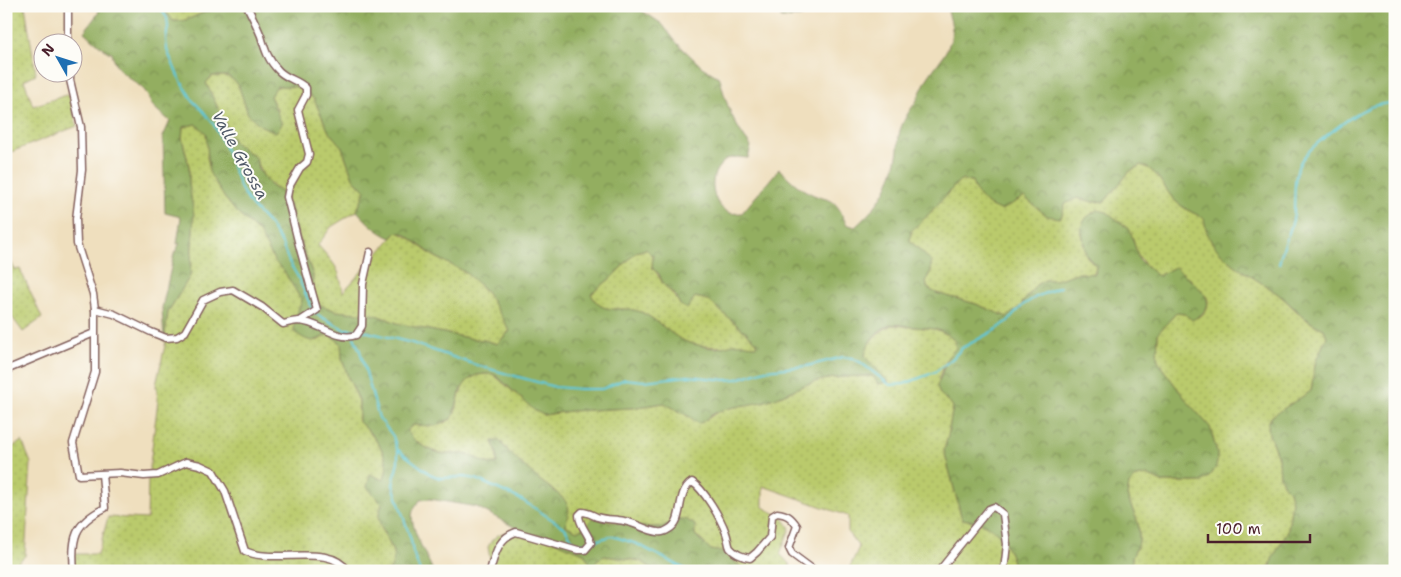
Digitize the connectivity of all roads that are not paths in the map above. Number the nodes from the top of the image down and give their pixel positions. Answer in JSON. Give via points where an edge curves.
{"nodes":[{"id":1,"x":68,"y":6,"type":"edge"},
{"id":2,"x":247,"y":6,"type":"edge"},
{"id":3,"x":68,"y":32,"type":"edge"},
{"id":4,"x":70,"y":82,"type":"edge"},
{"id":5,"x":370,"y":252,"type":"dead end"},
{"id":6,"x":95,"y":309,"type":"junction"},
{"id":7,"x":300,"y":321,"type":"junction"},
{"id":8,"x":94,"y":332,"type":"junction"},
{"id":9,"x":6,"y":370,"type":"edge"},
{"id":10,"x":102,"y":474,"type":"junction"},
{"id":11,"x":74,"y":571,"type":"edge"},
{"id":12,"x":348,"y":571,"type":"edge"},
{"id":13,"x":490,"y":571,"type":"edge"},
{"id":14,"x":815,"y":571,"type":"edge"},
{"id":15,"x":939,"y":571,"type":"edge"},
{"id":16,"x":1004,"y":571,"type":"edge"}],
"edges":[{"from":1,"to":3,"type":"street"},
{"from":2,"to":7,"type":"street","via":[[273,63],[280,72],[306,88],[298,110],[309,154],[289,187],[287,197],[317,310]]},
{"from":4,"to":6,"type":"street","via":[[81,127],[82,170],[76,244]]},
{"from":5,"to":7,"type":"street","via":[[363,284],[362,326],[356,335],[346,338]]},
{"from":6,"to":7,"type":"street","via":[[114,314],[166,338],[178,337],[185,332],[204,300],[233,290],[283,324]]},
{"from":6,"to":8,"type":"street"},
{"from":8,"to":9,"type":"street"},
{"from":8,"to":10,"type":"street","via":[[94,372],[73,443],[79,475]]},
{"from":10,"to":11,"type":"street","via":[[105,508],[91,515],[73,540]]},
{"from":10,"to":12,"type":"street","via":[[158,475],[186,462],[200,465],[213,471],[225,491],[245,550],[271,556],[321,556],[337,560]]},
{"from":13,"to":14,"type":"street","via":[[501,542],[516,532],[585,550],[591,543],[579,521],[582,512],[658,532],[667,531],[676,522],[683,493],[692,482],[722,524],[728,535],[729,547],[740,557],[750,558],[770,537],[772,516],[786,514],[796,526],[789,548],[792,554]]},
{"from":15,"to":16,"type":"street","via":[[994,507],[1003,514],[1007,544]]}]}
